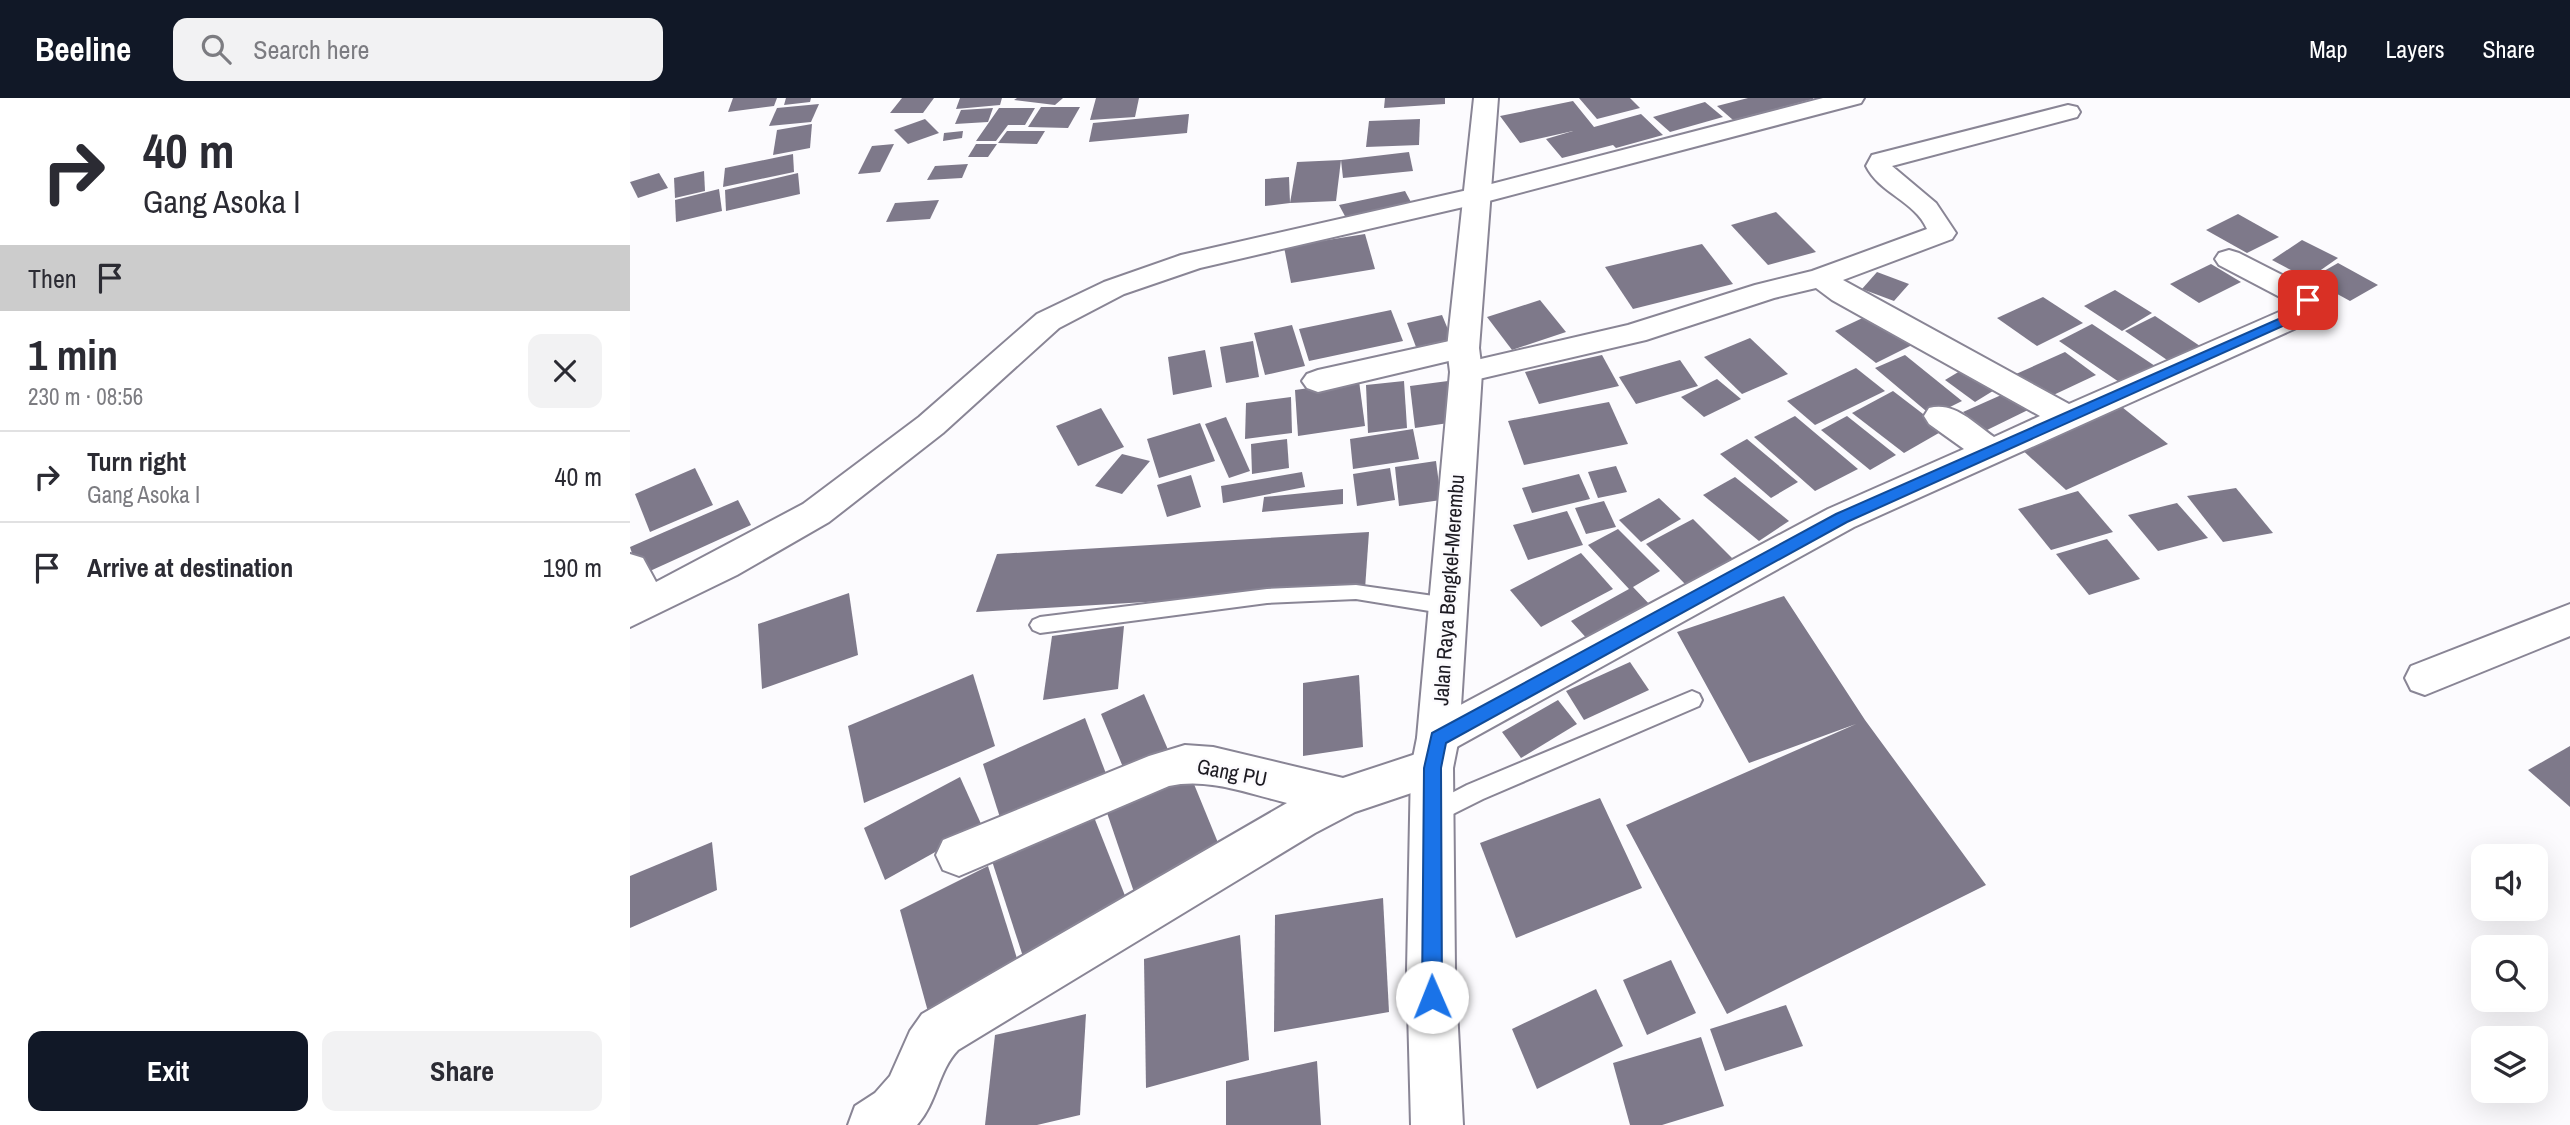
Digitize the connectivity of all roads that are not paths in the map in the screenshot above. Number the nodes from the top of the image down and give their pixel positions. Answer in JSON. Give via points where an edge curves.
{"nodes":[{"id":1,"x":1486,"y":98,"type":"edge"},
{"id":2,"x":1853,"y":98,"type":"edge"},
{"id":3,"x":2068,"y":112,"type":"dead end"},
{"id":4,"x":1475,"y":196,"type":"junction"},
{"id":5,"x":2229,"y":259,"type":"dead end"},
{"id":6,"x":1821,"y":278,"type":"junction"},
{"id":7,"x":1465,"y":360,"type":"junction"},
{"id":8,"x":1318,"y":381,"type":"dead end"},
{"id":9,"x":1941,"y":416,"type":"dead end"},
{"id":10,"x":2066,"y":416,"type":"junction"},
{"id":11,"x":1990,"y":451,"type":"junction"},
{"id":12,"x":630,"y":568,"type":"edge"},
{"id":13,"x":1448,"y":606,"type":"junction"},
{"id":14,"x":640,"y":608,"type":"edge"},
{"id":15,"x":2570,"y":619,"type":"edge"},
{"id":16,"x":1040,"y":625,"type":"dead end"},
{"id":17,"x":2425,"y":678,"type":"dead end"},
{"id":18,"x":1692,"y":700,"type":"dead end"},
{"id":19,"x":1435,"y":753,"type":"junction"},
{"id":20,"x":1343,"y":797,"type":"junction"},
{"id":21,"x":1433,"y":814,"type":"junction"},
{"id":22,"x":960,"y":855,"type":"dead end"},
{"id":23,"x":874,"y":1125,"type":"edge"},
{"id":24,"x":1437,"y":1125,"type":"edge"}],
"edges":[{"from":1,"to":4,"type":"street","name":"Jalan Raya Bengkel-Merembu"},
{"from":2,"to":4,"type":"street"},
{"from":3,"to":6,"type":"street","via":[[1881,161],[1882,172],[1933,215],[1942,233]]},
{"from":4,"to":7,"type":"street","name":"Jalan Raya Bengkel-Merembu"},
{"from":4,"to":14,"type":"street","via":[[1191,261],[1079,305],[1048,321],[931,425],[835,500]]},
{"from":5,"to":10,"type":"street","via":[[2308,300],[2312,309]]},
{"from":6,"to":7,"type":"street","via":[[1635,333]]},
{"from":6,"to":10,"type":"street","via":[[1843,295]]},
{"from":7,"to":8,"type":"street"},
{"from":7,"to":13,"type":"street","name":"Jalan Raya Bengkel-Merembu"},
{"from":9,"to":11,"type":"street"},
{"from":10,"to":11,"type":"street"},
{"from":11,"to":19,"type":"street","via":[[1841,518]]},
{"from":12,"to":14,"type":"street"},
{"from":13,"to":16,"type":"lane","via":[[1356,592],[1267,596]]},
{"from":13,"to":19,"type":"street","name":"Jalan Raya Bengkel-Merembu"},
{"from":15,"to":17,"type":"street"},
{"from":18,"to":21,"type":"lane"},
{"from":19,"to":20,"type":"street"},
{"from":19,"to":21,"type":"street","name":"Jalan Raya Bengkel-Merembu"},
{"from":20,"to":22,"type":"street","name":"Gang PU","via":[[1213,766],[1185,764]]},
{"from":20,"to":23,"type":"street","via":[[940,1032],[922,1058],[910,1092],[900,1106]]},
{"from":21,"to":24,"type":"street","name":"Jalan Raya Bengkel-Merembu","via":[[1431,970]]}]}
